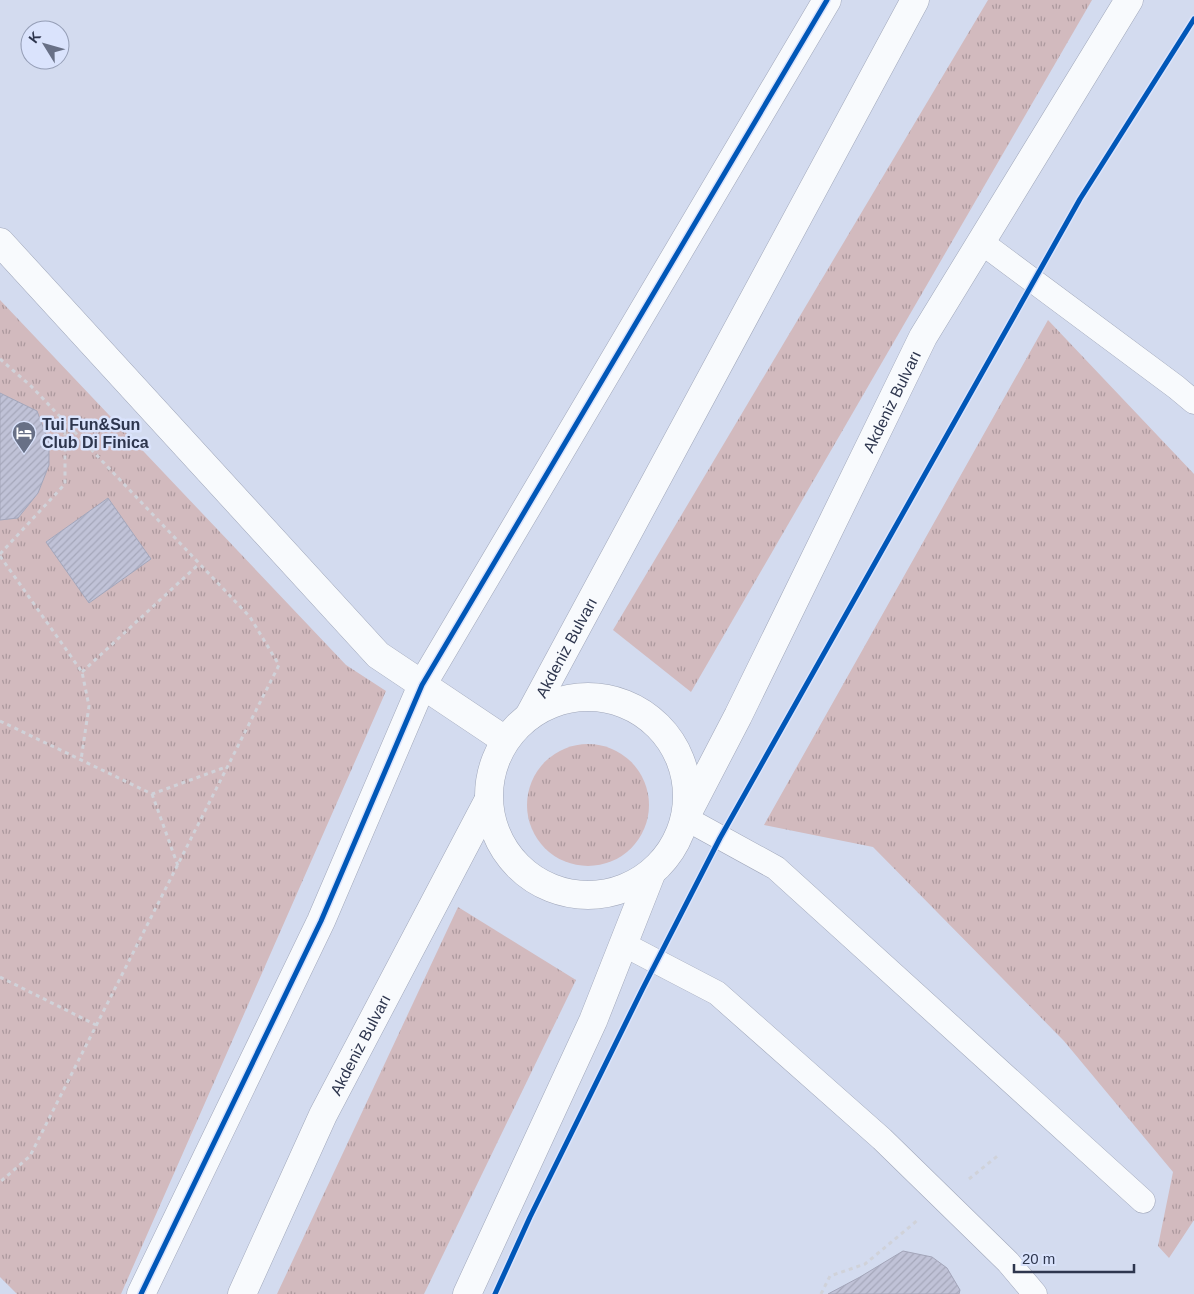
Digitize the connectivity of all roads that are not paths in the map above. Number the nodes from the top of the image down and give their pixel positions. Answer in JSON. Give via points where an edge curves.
{"nodes":[{"id":1,"x":828,"y":0,"type":"edge"},
{"id":2,"x":916,"y":0,"type":"edge"},
{"id":3,"x":1128,"y":0,"type":"edge"},
{"id":4,"x":0,"y":242,"type":"edge"},
{"id":5,"x":982,"y":242,"type":"junction"},
{"id":6,"x":1194,"y":402,"type":"edge"},
{"id":7,"x":422,"y":685,"type":"junction"},
{"id":8,"x":529,"y":716,"type":"junction"},
{"id":9,"x":505,"y":740,"type":"junction"},
{"id":10,"x":488,"y":801,"type":"junction"},
{"id":11,"x":685,"y":818,"type":"junction"},
{"id":12,"x":651,"y":874,"type":"junction"},
{"id":13,"x":623,"y":944,"type":"junction"},
{"id":14,"x":1143,"y":1201,"type":"dead end"},
{"id":15,"x":140,"y":1294,"type":"edge"},
{"id":16,"x":242,"y":1294,"type":"edge"},
{"id":17,"x":467,"y":1294,"type":"edge"},
{"id":18,"x":1035,"y":1294,"type":"edge"}],
"edges":[{"from":1,"to":7,"type":"main road"},
{"from":2,"to":8,"type":"main road","name":"Akdeniz Bulvarı"},
{"from":3,"to":5,"type":"main road","name":"Akdeniz Bulvarı"},
{"from":4,"to":7,"type":"main road","via":[[378,655]]},
{"from":5,"to":6,"type":"lane"},
{"from":5,"to":11,"type":"main road","name":"Akdeniz Bulvarı","via":[[923,337]]},
{"from":7,"to":9,"type":"main road"},
{"from":7,"to":15,"type":"main road","via":[[321,921]]},
{"from":8,"to":9,"type":"main road"},
{"from":8,"to":11,"type":"main road","via":[[560,700],[595,696],[628,704],[657,723],[677,751],[687,784]]},
{"from":9,"to":10,"type":"main road","via":[[492,769]]},
{"from":10,"to":12,"type":"main road","via":[[494,831],[509,859],[540,884],[562,893],[593,897],[624,890]]},
{"from":10,"to":16,"type":"main road","name":"Akdeniz Bulvarı","via":[[324,1115]]},
{"from":11,"to":12,"type":"main road","via":[[672,850]]},
{"from":11,"to":14,"type":"lane","via":[[776,868]]},
{"from":12,"to":13,"type":"main road"},
{"from":13,"to":17,"type":"main road","via":[[592,1021]]},
{"from":13,"to":18,"type":"lane","via":[[717,993],[882,1139],[1008,1262]]}]}
